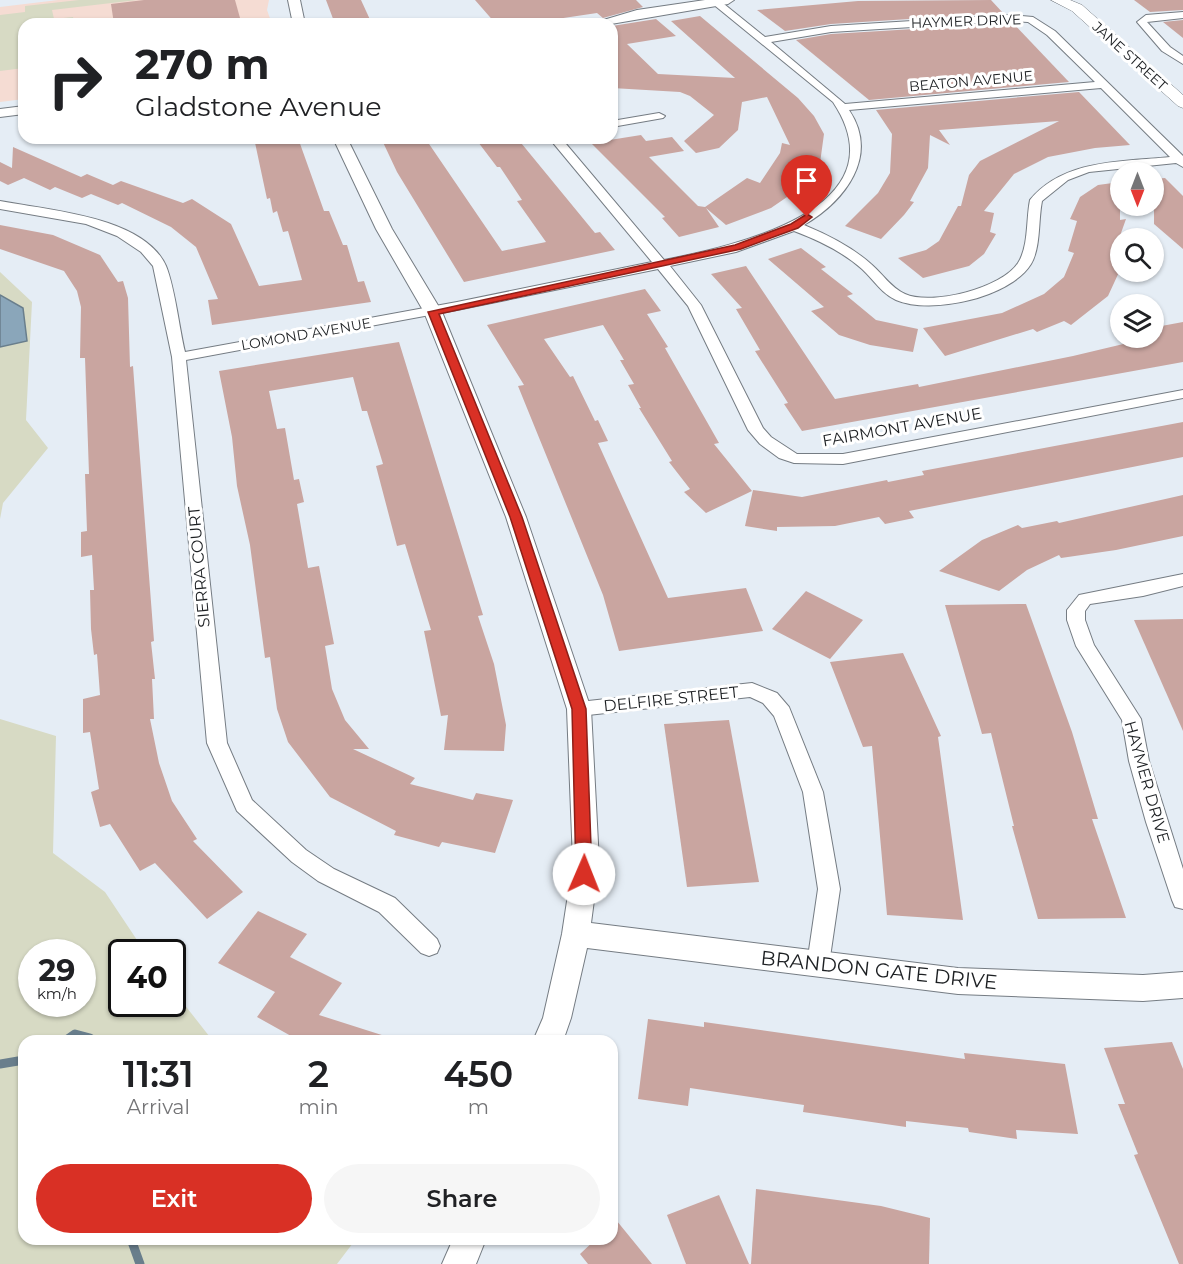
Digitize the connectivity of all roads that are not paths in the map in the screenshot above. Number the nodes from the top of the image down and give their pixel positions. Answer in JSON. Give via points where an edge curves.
{"nodes":[{"id":1,"x":294,"y":0,"type":"edge"},
{"id":2,"x":1059,"y":0,"type":"edge"},
{"id":3,"x":719,"y":1,"type":"edge"},
{"id":4,"x":1080,"y":4,"type":"edge"},
{"id":5,"x":1183,"y":15,"type":"edge"},
{"id":6,"x":298,"y":18,"type":"edge"},
{"id":7,"x":618,"y":19,"type":"edge"},
{"id":8,"x":764,"y":40,"type":"junction"},
{"id":9,"x":1183,"y":61,"type":"edge"},
{"id":10,"x":1102,"y":85,"type":"junction"},
{"id":11,"x":1183,"y":103,"type":"edge"},
{"id":12,"x":843,"y":107,"type":"junction"},
{"id":13,"x":18,"y":111,"type":"edge"},
{"id":14,"x":0,"y":113,"type":"edge"},
{"id":15,"x":659,"y":116,"type":"dead end"},
{"id":16,"x":618,"y":123,"type":"edge"},
{"id":17,"x":343,"y":144,"type":"edge"},
{"id":18,"x":560,"y":144,"type":"edge"},
{"id":19,"x":1181,"y":161,"type":"edge"},
{"id":20,"x":0,"y":205,"type":"edge"},
{"id":21,"x":794,"y":226,"type":"junction"},
{"id":22,"x":660,"y":264,"type":"junction"},
{"id":23,"x":433,"y":312,"type":"junction"},
{"id":24,"x":179,"y":357,"type":"junction"},
{"id":25,"x":1183,"y":393,"type":"edge"},
{"id":26,"x":1183,"y":580,"type":"edge"},
{"id":27,"x":579,"y":709,"type":"junction"},
{"id":28,"x":1183,"y":900,"type":"edge"},
{"id":29,"x":576,"y":934,"type":"junction"},
{"id":30,"x":429,"y":946,"type":"dead end"},
{"id":31,"x":818,"y":964,"type":"junction"},
{"id":32,"x":1183,"y":985,"type":"edge"},
{"id":33,"x":550,"y":1035,"type":"edge"},
{"id":34,"x":467,"y":1245,"type":"edge"},
{"id":35,"x":459,"y":1264,"type":"edge"}],
"edges":[{"from":1,"to":6,"type":"street"},
{"from":2,"to":4,"type":"main road","name":"JANE STREET"},
{"from":3,"to":7,"type":"street"},
{"from":3,"to":8,"type":"street"},
{"from":4,"to":11,"type":"main road","name":"JANE STREET"},
{"from":5,"to":9,"type":"street","via":[[1146,18],[1142,22],[1166,49]]},
{"from":8,"to":10,"type":"street","name":"HAYMER DRIVE","via":[[831,29],[1030,19],[1051,33]]},
{"from":8,"to":12,"type":"street"},
{"from":10,"to":12,"type":"street","name":"BEATON AVENUE"},
{"from":10,"to":19,"type":"street","name":"HAYMER DRIVE"},
{"from":12,"to":21,"type":"street","name":"LOMOND AVENUE","via":[[855,135],[857,159],[852,174],[820,208]]},
{"from":13,"to":14,"type":"street"},
{"from":15,"to":16,"type":"street"},
{"from":17,"to":23,"type":"street","via":[[384,230]]},
{"from":18,"to":22,"type":"street","name":"FAIRMONT AVENUE"},
{"from":19,"to":21,"type":"street","via":[[1087,170],[1064,177],[1036,200],[1026,262],[1016,274],[986,290],[942,301],[907,300],[896,295],[849,253]]},
{"from":20,"to":24,"type":"street","name":"SIERRA COURT","via":[[89,221],[122,233],[146,249],[159,266]]},
{"from":21,"to":22,"type":"street","name":"LOMOND AVENUE","via":[[737,247]]},
{"from":22,"to":23,"type":"street","name":"LOMOND AVENUE"},
{"from":22,"to":25,"type":"street","name":"FAIRMONT AVENUE","via":[[694,305],[756,430],[785,457],[843,459]]},
{"from":23,"to":24,"type":"street","name":"LOMOND AVENUE"},
{"from":23,"to":27,"type":"street","via":[[516,517]]},
{"from":24,"to":30,"type":"street","name":"SIERRA COURT","via":[[217,743],[244,805],[308,863],[387,905]]},
{"from":26,"to":28,"type":"street","name":"HAYMER DRIVE","via":[[1085,599],[1076,610],[1085,646],[1131,719],[1156,822]]},
{"from":27,"to":29,"type":"street","via":[[586,862]]},
{"from":27,"to":31,"type":"street","name":"DELFIRE STREET","via":[[752,690],[770,698],[782,712],[797,748],[813,792],[822,836],[829,889]]},
{"from":29,"to":31,"type":"street","name":"BRANDON GATE DRIVE"},
{"from":29,"to":33,"type":"street"},
{"from":31,"to":32,"type":"street","name":"BRANDON GATE DRIVE","via":[[1021,985]]},
{"from":34,"to":35,"type":"street"}]}
